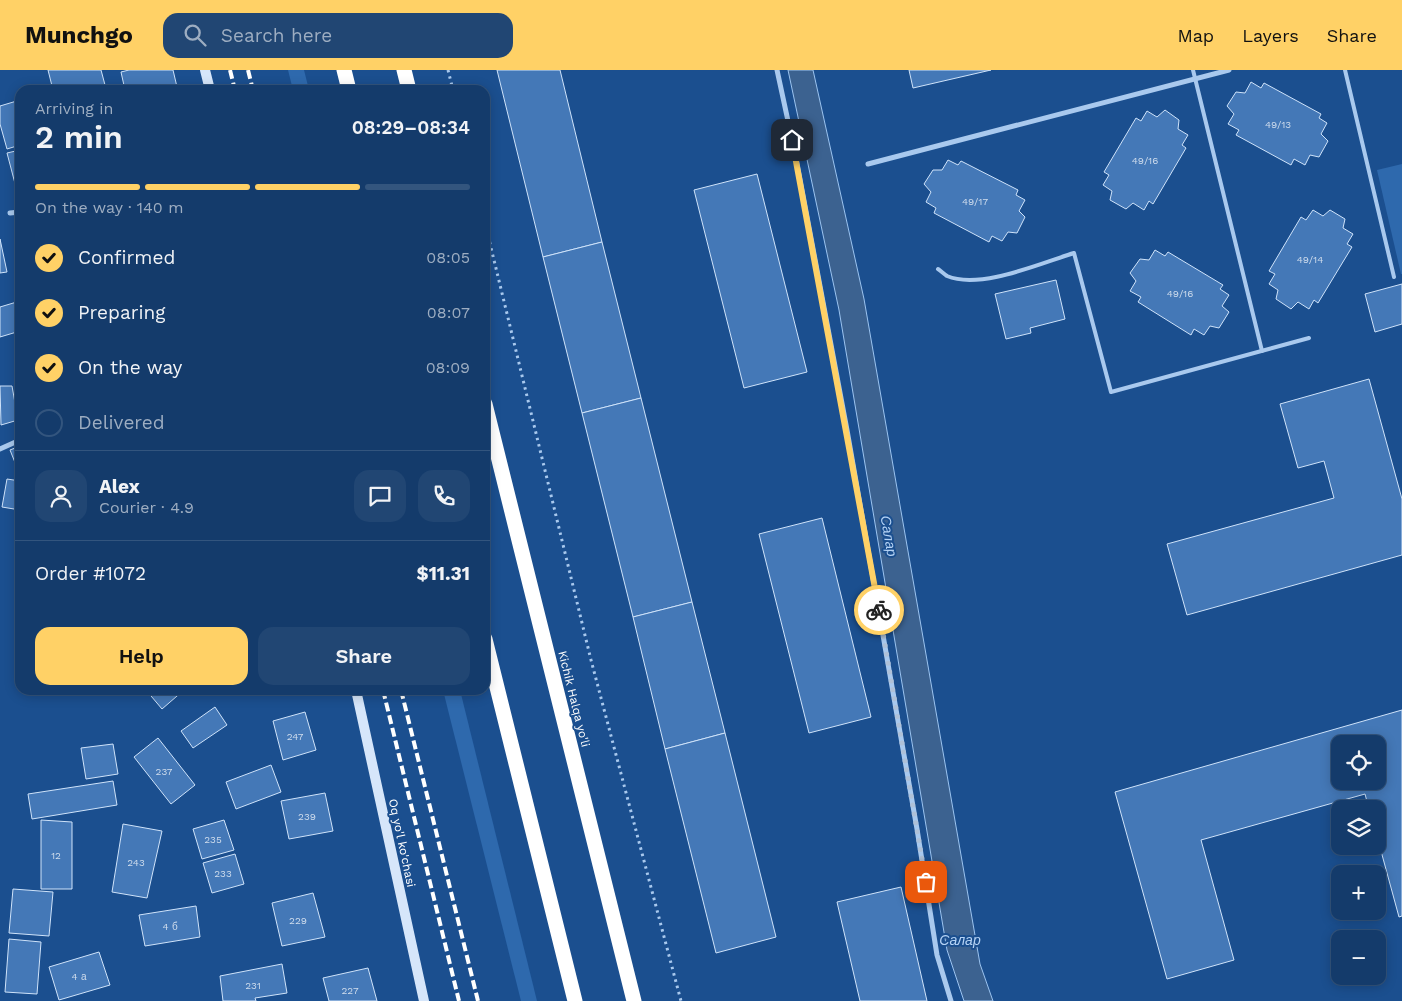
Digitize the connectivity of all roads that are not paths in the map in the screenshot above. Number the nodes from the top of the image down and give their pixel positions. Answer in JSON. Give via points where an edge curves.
{"nodes":[{"id":1,"x":205,"y":70,"type":"edge"},
{"id":2,"x":344,"y":70,"type":"edge"},
{"id":3,"x":404,"y":70,"type":"edge"},
{"id":4,"x":777,"y":70,"type":"edge"},
{"id":5,"x":1193,"y":70,"type":"edge"},
{"id":6,"x":1229,"y":70,"type":"edge"},
{"id":7,"x":1345,"y":70,"type":"edge"},
{"id":8,"x":1195,"y":79,"type":"junction"},
{"id":9,"x":209,"y":85,"type":"edge"},
{"id":10,"x":348,"y":85,"type":"edge"},
{"id":11,"x":408,"y":85,"type":"edge"},
{"id":12,"x":868,"y":164,"type":"dead end"},
{"id":13,"x":15,"y":213,"type":"edge"},
{"id":14,"x":10,"y":214,"type":"dead end"},
{"id":15,"x":938,"y":269,"type":"dead end"},
{"id":16,"x":1394,"y":277,"type":"dead end"},
{"id":17,"x":1309,"y":338,"type":"dead end"},
{"id":18,"x":1262,"y":351,"type":"junction"},
{"id":19,"x":490,"y":424,"type":"edge"},
{"id":20,"x":15,"y":442,"type":"edge"},
{"id":21,"x":0,"y":449,"type":"edge"},
{"id":22,"x":490,"y":659,"type":"edge"},
{"id":23,"x":357,"y":695,"type":"edge"},
{"id":24,"x":424,"y":1001,"type":"edge"},
{"id":25,"x":575,"y":1001,"type":"edge"},
{"id":26,"x":634,"y":1001,"type":"edge"},
{"id":27,"x":951,"y":1001,"type":"edge"}],
"edges":[{"from":1,"to":9,"type":"street"},
{"from":2,"to":10,"type":"highway"},
{"from":3,"to":11,"type":"highway"},
{"from":4,"to":27,"type":"street","via":[[847,430],[937,954]]},
{"from":5,"to":8,"type":"lane"},
{"from":6,"to":8,"type":"street"},
{"from":7,"to":16,"type":"lane"},
{"from":8,"to":12,"type":"street"},
{"from":8,"to":18,"type":"lane"},
{"from":13,"to":14,"type":"street"},
{"from":15,"to":18,"type":"lane","via":[[948,276],[970,280],[1003,276],[1074,253],[1111,392]]},
{"from":17,"to":18,"type":"lane"},
{"from":19,"to":26,"type":"highway","name":"Kichik Halqa yo'li"},
{"from":20,"to":21,"type":"street"},
{"from":22,"to":25,"type":"highway"},
{"from":23,"to":24,"type":"street","name":"Oq yo'l ko'chasi"}]}
